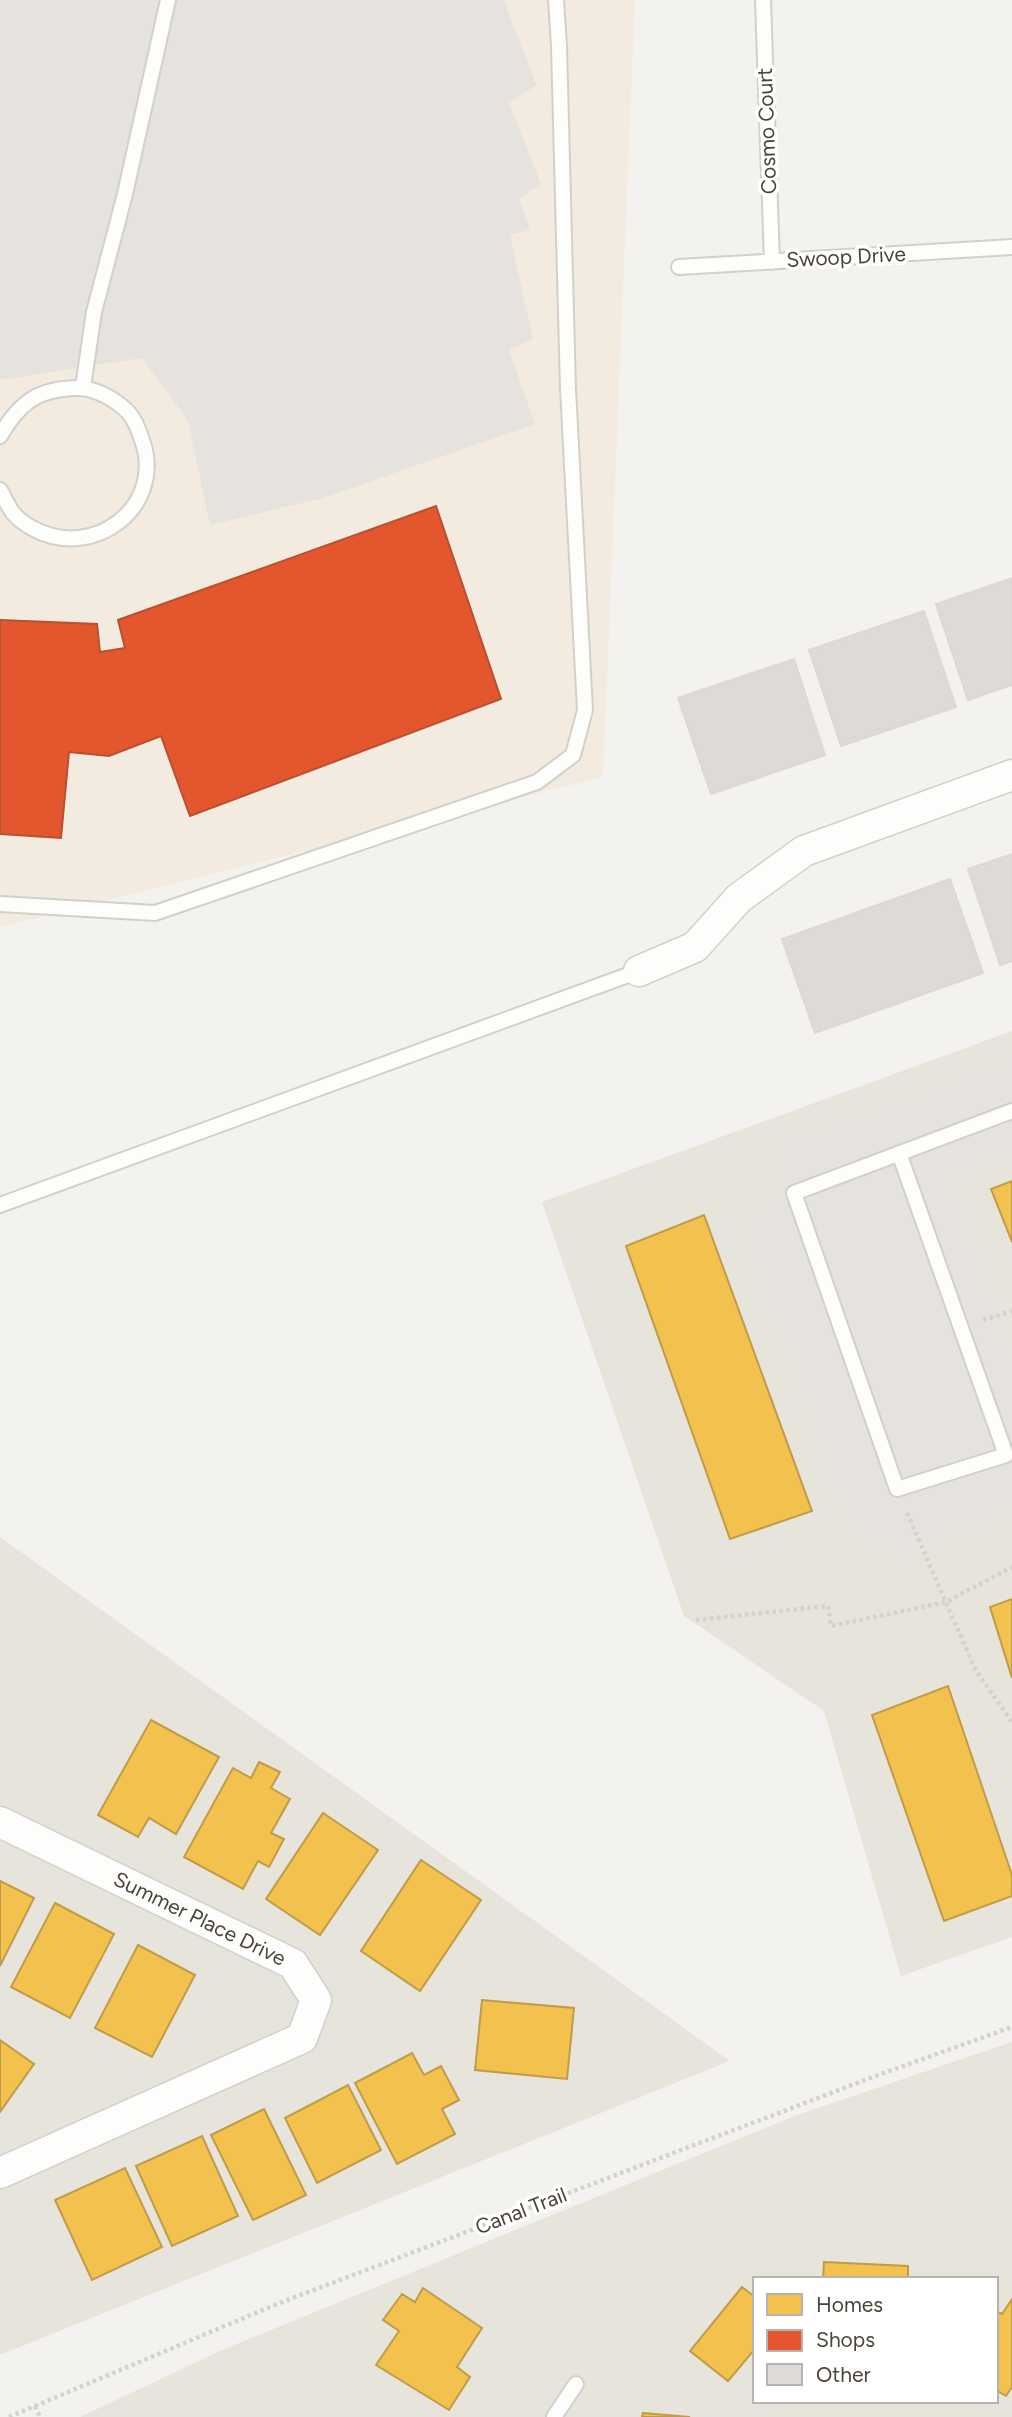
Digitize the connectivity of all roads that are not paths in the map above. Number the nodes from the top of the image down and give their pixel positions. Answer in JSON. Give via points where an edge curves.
{"nodes":[{"id":1,"x":168,"y":0,"type":"edge"},
{"id":2,"x":556,"y":0,"type":"edge"},
{"id":3,"x":763,"y":0,"type":"edge"},
{"id":4,"x":1012,"y":247,"type":"edge"},
{"id":5,"x":772,"y":262,"type":"junction"},
{"id":6,"x":680,"y":267,"type":"dead end"},
{"id":7,"x":83,"y":387,"type":"junction"},
{"id":8,"x":0,"y":436,"type":"edge"},
{"id":9,"x":0,"y":490,"type":"edge"},
{"id":10,"x":1012,"y":775,"type":"edge"},
{"id":11,"x":0,"y":904,"type":"edge"},
{"id":12,"x":639,"y":971,"type":"joint"},
{"id":13,"x":1012,"y":1111,"type":"edge"},
{"id":14,"x":899,"y":1153,"type":"junction"},
{"id":15,"x":0,"y":1205,"type":"edge"},
{"id":16,"x":0,"y":1822,"type":"edge"},
{"id":17,"x":0,"y":2173,"type":"edge"},
{"id":18,"x":576,"y":2384,"type":"dead end"},
{"id":19,"x":554,"y":2417,"type":"edge"}],
"edges":[{"from":1,"to":7,"type":"lane","via":[[94,312]]},
{"from":2,"to":11,"type":"lane","via":[[568,389],[585,710],[573,755],[537,782],[155,913]]},
{"from":3,"to":5,"type":"lane","name":"Cosmo Court"},
{"from":4,"to":5,"type":"lane","name":"Swoop Drive"},
{"from":5,"to":6,"type":"lane","name":"Swoop Drive"},
{"from":7,"to":8,"type":"lane","via":[[57,388],[32,397],[12,415]]},
{"from":7,"to":9,"type":"lane","via":[[117,401],[135,421],[148,455],[146,482],[134,506],[99,534],[74,540],[47,536],[23,523]]},
{"from":10,"to":12,"type":"street","via":[[804,851],[739,898],[695,947]]},
{"from":12,"to":15,"type":"lane"},
{"from":13,"to":14,"type":"lane"},
{"from":14,"to":14,"type":"lane","via":[[794,1193],[897,1489],[1006,1455]]},
{"from":16,"to":17,"type":"street","name":"Summer Place Drive","via":[[293,1964],[316,2000],[302,2038]]},
{"from":18,"to":19,"type":"lane"}]}
